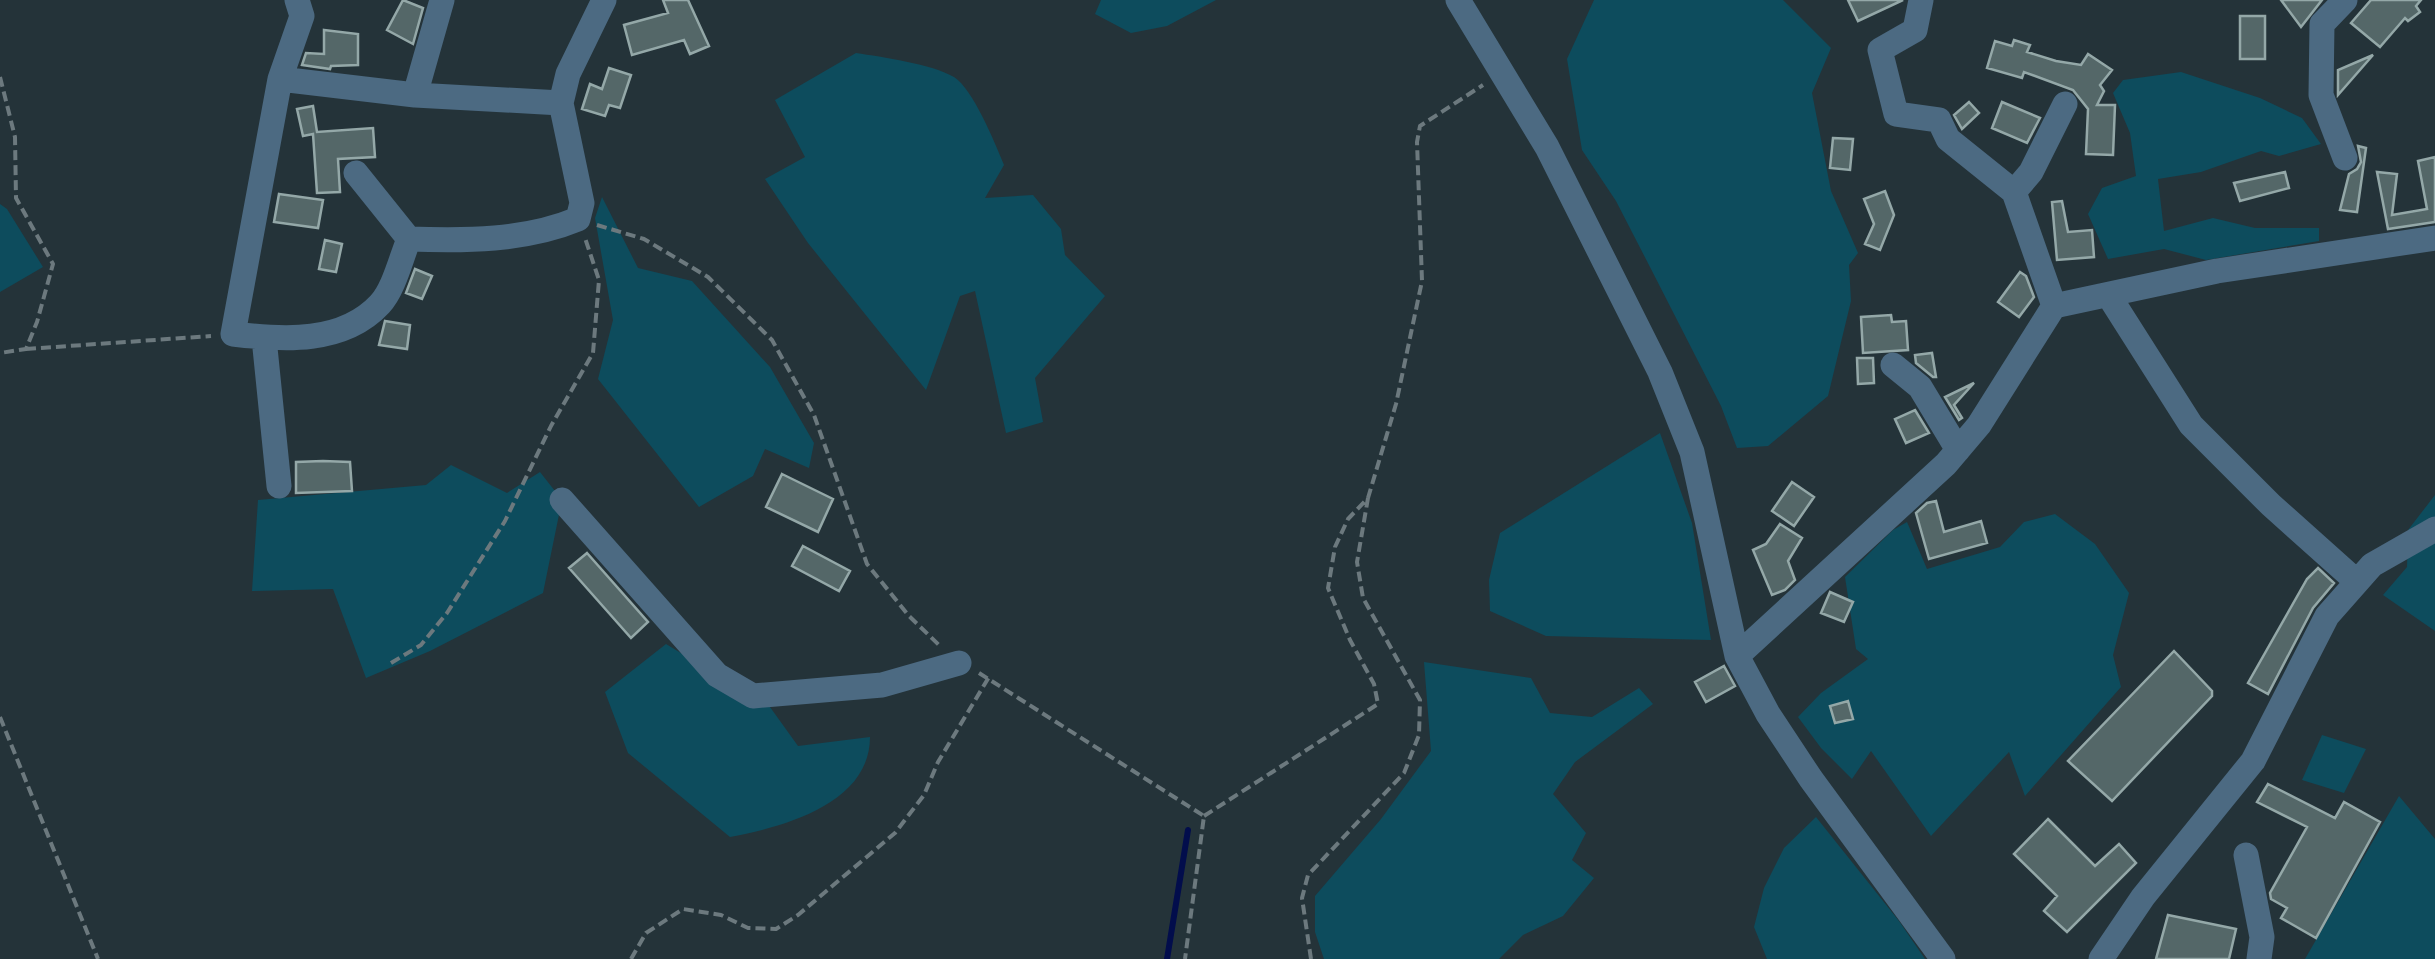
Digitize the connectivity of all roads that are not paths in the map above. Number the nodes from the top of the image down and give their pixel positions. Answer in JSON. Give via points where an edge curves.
{"nodes":[{"id":1,"x":296,"y":0,"type":"edge"},
{"id":2,"x":442,"y":0,"type":"edge"},
{"id":3,"x":604,"y":0,"type":"edge"},
{"id":4,"x":1458,"y":0,"type":"edge"},
{"id":5,"x":1920,"y":0,"type":"edge"},
{"id":6,"x":2346,"y":0,"type":"edge"},
{"id":7,"x":280,"y":79,"type":"junction"},
{"id":8,"x":415,"y":96,"type":"junction"},
{"id":9,"x":561,"y":103,"type":"junction"},
{"id":10,"x":2065,"y":104,"type":"dead end"},
{"id":11,"x":2345,"y":158,"type":"dead end"},
{"id":12,"x":356,"y":173,"type":"dead end"},
{"id":13,"x":2014,"y":192,"type":"junction"},
{"id":14,"x":2435,"y":238,"type":"edge"},
{"id":15,"x":409,"y":240,"type":"junction"},
{"id":16,"x":2109,"y":296,"type":"junction"},
{"id":17,"x":2054,"y":306,"type":"junction"},
{"id":18,"x":264,"y":338,"type":"junction"},
{"id":19,"x":1893,"y":365,"type":"dead end"},
{"id":20,"x":1958,"y":450,"type":"junction"},
{"id":21,"x":279,"y":486,"type":"dead end"},
{"id":22,"x":562,"y":500,"type":"dead end"},
{"id":23,"x":2435,"y":529,"type":"edge"},
{"id":24,"x":2356,"y":581,"type":"junction"},
{"id":25,"x":1737,"y":656,"type":"junction"},
{"id":26,"x":959,"y":663,"type":"road end"},
{"id":27,"x":2246,"y":856,"type":"dead end"},
{"id":28,"x":1943,"y":959,"type":"edge"},
{"id":29,"x":2101,"y":959,"type":"edge"},
{"id":30,"x":2260,"y":959,"type":"edge"}],
"edges":[{"from":1,"to":7,"type":"street","via":[[302,16]]},
{"from":2,"to":8,"type":"street"},
{"from":3,"to":9,"type":"street"},
{"from":4,"to":25,"type":"street","via":[[1547,147],[1667,388],[1692,452]]},
{"from":5,"to":13,"type":"street","via":[[1915,30],[1880,50],[1896,114],[1939,120],[1948,139]]},
{"from":6,"to":11,"type":"street","via":[[2322,24],[2321,96]]},
{"from":7,"to":8,"type":"street"},
{"from":7,"to":18,"type":"street","via":[[233,334]]},
{"from":8,"to":9,"type":"street"},
{"from":9,"to":15,"type":"street","via":[[582,203],[578,219],[552,230],[468,241]]},
{"from":10,"to":13,"type":"street"},
{"from":12,"to":15,"type":"street"},
{"from":13,"to":17,"type":"street"},
{"from":14,"to":16,"type":"street","via":[[2218,271]]},
{"from":15,"to":18,"type":"street","via":[[383,302],[350,328]]},
{"from":16,"to":17,"type":"street"},
{"from":16,"to":24,"type":"street","via":[[2191,425]]},
{"from":17,"to":20,"type":"street"},
{"from":18,"to":21,"type":"street"},
{"from":19,"to":20,"type":"street","via":[[1920,387]]},
{"from":20,"to":25,"type":"street"},
{"from":22,"to":26,"type":"street","via":[[717,674],[754,696],[882,685]]},
{"from":23,"to":24,"type":"street"},
{"from":24,"to":29,"type":"street","via":[[2328,616],[2253,761]]},
{"from":25,"to":28,"type":"street","via":[[1811,779]]},
{"from":27,"to":30,"type":"street"}]}
